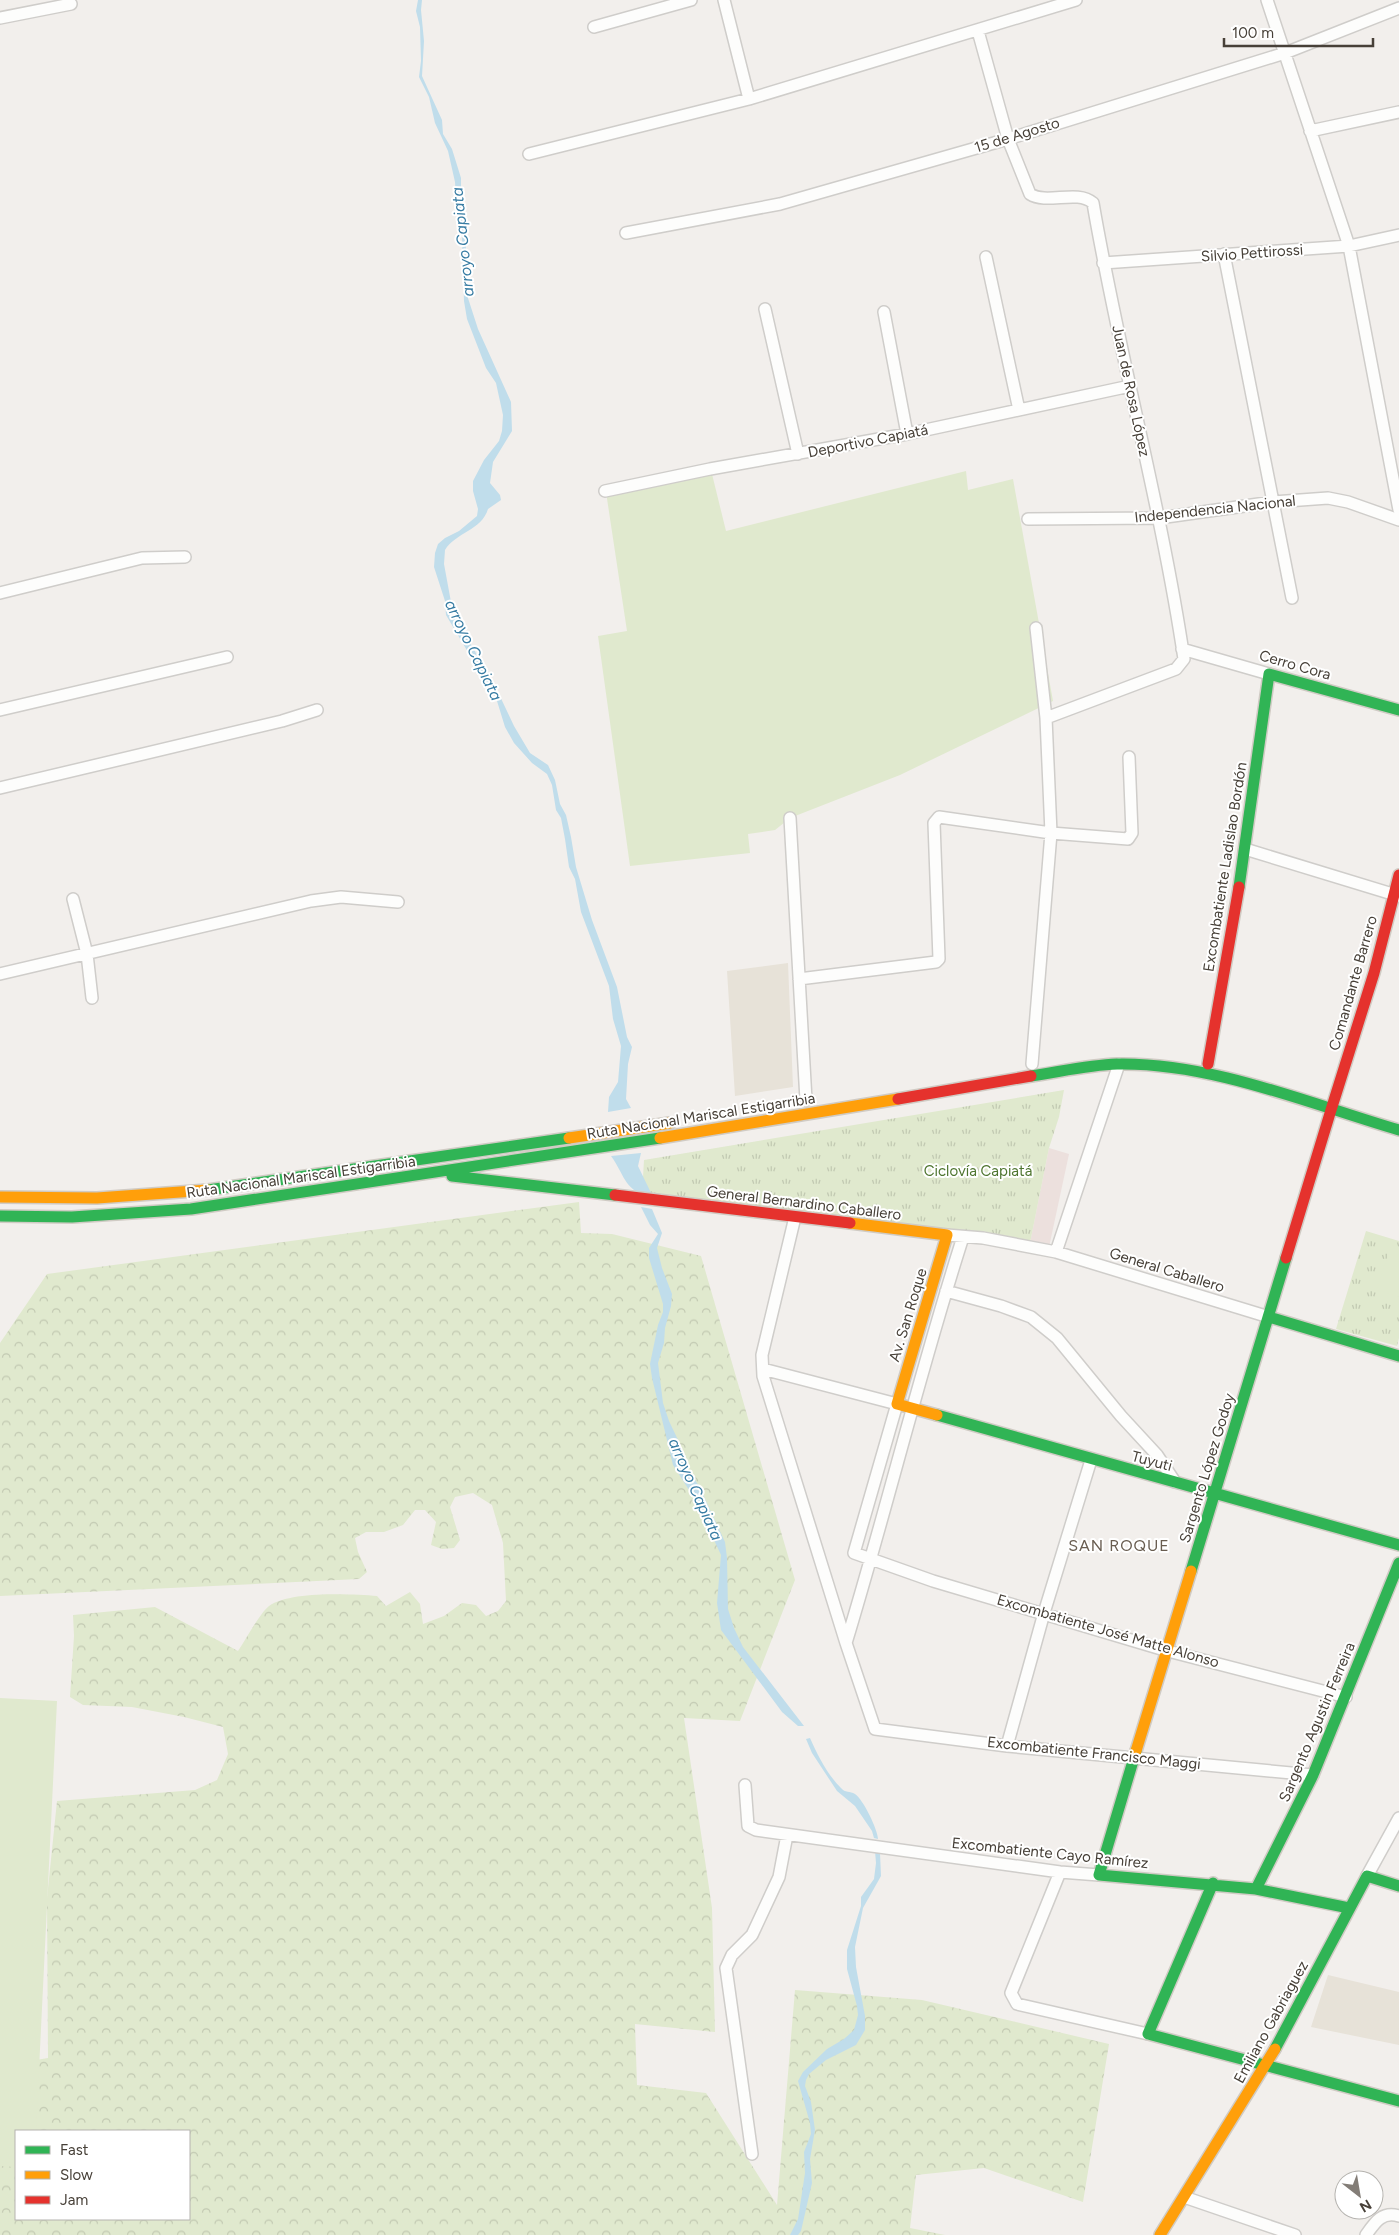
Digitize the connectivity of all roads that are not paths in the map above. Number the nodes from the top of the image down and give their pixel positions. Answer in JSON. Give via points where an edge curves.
{"nodes":[{"id":1,"x":690,"y":0,"type":"edge"},
{"id":2,"x":724,"y":0,"type":"edge"},
{"id":3,"x":1076,"y":0,"type":"edge"},
{"id":4,"x":1267,"y":0,"type":"edge"},
{"id":5,"x":71,"y":4,"type":"dead end"},
{"id":6,"x":1399,"y":8,"type":"edge"},
{"id":7,"x":0,"y":18,"type":"edge"},
{"id":8,"x":594,"y":27,"type":"dead end"},
{"id":9,"x":978,"y":31,"type":"junction"},
{"id":10,"x":1285,"y":53,"type":"junction"},
{"id":11,"x":749,"y":99,"type":"junction"},
{"id":12,"x":1399,"y":112,"type":"edge"},
{"id":13,"x":1310,"y":132,"type":"junction"},
{"id":14,"x":1008,"y":138,"type":"junction"},
{"id":15,"x":529,"y":154,"type":"dead end"},
{"id":16,"x":626,"y":232,"type":"dead end"},
{"id":17,"x":1399,"y":235,"type":"edge"},
{"id":18,"x":1349,"y":246,"type":"junction"},
{"id":19,"x":1224,"y":254,"type":"junction"},
{"id":20,"x":986,"y":257,"type":"dead end"},
{"id":21,"x":1103,"y":263,"type":"junction"},
{"id":22,"x":765,"y":309,"type":"dead end"},
{"id":23,"x":884,"y":312,"type":"dead end"},
{"id":24,"x":1130,"y":386,"type":"junction"},
{"id":25,"x":1019,"y":410,"type":"junction"},
{"id":26,"x":907,"y":434,"type":"junction"},
{"id":27,"x":798,"y":454,"type":"junction"},
{"id":28,"x":605,"y":491,"type":"dead end"},
{"id":29,"x":1273,"y":502,"type":"junction"},
{"id":30,"x":1399,"y":510,"type":"edge"},
{"id":31,"x":1159,"y":518,"type":"junction"},
{"id":32,"x":1028,"y":519,"type":"dead end"},
{"id":33,"x":1399,"y":520,"type":"edge"},
{"id":34,"x":185,"y":557,"type":"dead end"},
{"id":35,"x":0,"y":593,"type":"edge"},
{"id":36,"x":1292,"y":598,"type":"dead end"},
{"id":37,"x":1036,"y":628,"type":"dead end"},
{"id":38,"x":1182,"y":649,"type":"junction"},
{"id":39,"x":227,"y":656,"type":"dead end"},
{"id":40,"x":1269,"y":674,"type":"junction"},
{"id":41,"x":0,"y":710,"type":"edge"},
{"id":42,"x":317,"y":710,"type":"dead end"},
{"id":43,"x":1399,"y":710,"type":"edge"},
{"id":44,"x":1046,"y":718,"type":"junction"},
{"id":45,"x":1129,"y":756,"type":"dead end"},
{"id":46,"x":0,"y":788,"type":"edge"},
{"id":47,"x":790,"y":818,"type":"dead end"},
{"id":48,"x":1051,"y":833,"type":"junction"},
{"id":49,"x":1245,"y":849,"type":"junction"},
{"id":50,"x":1399,"y":875,"type":"edge"},
{"id":51,"x":1396,"y":895,"type":"edge"},
{"id":52,"x":73,"y":899,"type":"dead end"},
{"id":53,"x":398,"y":902,"type":"dead end"},
{"id":54,"x":87,"y":954,"type":"junction"},
{"id":55,"x":0,"y":974,"type":"edge"},
{"id":56,"x":799,"y":979,"type":"junction"},
{"id":57,"x":92,"y":998,"type":"dead end"},
{"id":58,"x":1032,"y":1064,"type":"junction"},
{"id":59,"x":1119,"y":1064,"type":"junction"},
{"id":60,"x":1208,"y":1064,"type":"junction"},
{"id":61,"x":1002,"y":1069,"type":"dead end"},
{"id":62,"x":1335,"y":1098,"type":"junction"},
{"id":63,"x":806,"y":1100,"type":"dead end"},
{"id":64,"x":1331,"y":1110,"type":"junction"},
{"id":65,"x":1373,"y":1110,"type":"dead end"},
{"id":66,"x":682,"y":1121,"type":"dead end"},
{"id":67,"x":1399,"y":1130,"type":"edge"},
{"id":68,"x":418,"y":1175,"type":"junction"},
{"id":69,"x":0,"y":1197,"type":"edge"},
{"id":70,"x":0,"y":1216,"type":"edge"},
{"id":71,"x":795,"y":1217,"type":"junction"},
{"id":72,"x":947,"y":1235,"type":"junction"},
{"id":73,"x":963,"y":1237,"type":"junction"},
{"id":74,"x":1056,"y":1252,"type":"junction"},
{"id":75,"x":946,"y":1291,"type":"junction"},
{"id":76,"x":1269,"y":1317,"type":"junction"},
{"id":77,"x":1399,"y":1356,"type":"edge"},
{"id":78,"x":763,"y":1369,"type":"junction"},
{"id":79,"x":897,"y":1404,"type":"junction"},
{"id":80,"x":913,"y":1409,"type":"junction"},
{"id":81,"x":1091,"y":1460,"type":"junction"},
{"id":82,"x":1175,"y":1482,"type":"junction"},
{"id":83,"x":1215,"y":1493,"type":"junction"},
{"id":84,"x":1399,"y":1546,"type":"edge"},
{"id":85,"x":872,"y":1558,"type":"junction"},
{"id":86,"x":1399,"y":1563,"type":"edge"},
{"id":87,"x":1044,"y":1613,"type":"junction"},
{"id":88,"x":846,"y":1643,"type":"junction"},
{"id":89,"x":1168,"y":1651,"type":"junction"},
{"id":90,"x":1346,"y":1697,"type":"junction"},
{"id":91,"x":1008,"y":1746,"type":"junction"},
{"id":92,"x":1136,"y":1757,"type":"junction"},
{"id":93,"x":1313,"y":1775,"type":"junction"},
{"id":94,"x":745,"y":1785,"type":"dead end"},
{"id":95,"x":1399,"y":1818,"type":"edge"},
{"id":96,"x":787,"y":1835,"type":"junction"},
{"id":97,"x":1060,"y":1872,"type":"junction"},
{"id":98,"x":1099,"y":1875,"type":"junction"},
{"id":99,"x":1367,"y":1876,"type":"junction"},
{"id":100,"x":1213,"y":1883,"type":"junction"},
{"id":101,"x":1399,"y":1886,"type":"edge"},
{"id":102,"x":1256,"y":1889,"type":"junction"},
{"id":103,"x":1349,"y":1908,"type":"junction"},
{"id":104,"x":1148,"y":2034,"type":"junction"},
{"id":105,"x":1267,"y":2064,"type":"junction"},
{"id":106,"x":1399,"y":2101,"type":"edge"},
{"id":107,"x":752,"y":2154,"type":"dead end"},
{"id":108,"x":1184,"y":2197,"type":"junction"},
{"id":109,"x":1399,"y":2216,"type":"edge"},
{"id":110,"x":1160,"y":2235,"type":"edge"},
{"id":111,"x":1295,"y":2235,"type":"edge"},
{"id":112,"x":1366,"y":2235,"type":"edge"}],
"edges":[{"from":1,"to":8,"type":"street"},
{"from":2,"to":11,"type":"street"},
{"from":3,"to":9,"type":"street"},
{"from":4,"to":10,"type":"street"},
{"from":5,"to":7,"type":"street"},
{"from":6,"to":10,"type":"street","name":"15 de Agosto"},
{"from":9,"to":11,"type":"street"},
{"from":9,"to":14,"type":"street"},
{"from":10,"to":13,"type":"street"},
{"from":10,"to":14,"type":"street","name":"15 de Agosto"},
{"from":11,"to":15,"type":"street"},
{"from":12,"to":13,"type":"street"},
{"from":13,"to":18,"type":"street"},
{"from":14,"to":16,"type":"street","name":"15 de Agosto","via":[[780,204]]},
{"from":14,"to":21,"type":"street","name":"Juan de Rosa López","via":[[1030,194],[1084,198],[1093,203]]},
{"from":17,"to":18,"type":"street","name":"Silvio Pettirossi"},
{"from":18,"to":19,"type":"street","name":"Silvio Pettirossi"},
{"from":18,"to":30,"type":"street"},
{"from":19,"to":21,"type":"street","name":"Silvio Pettirossi"},
{"from":19,"to":29,"type":"street"},
{"from":20,"to":25,"type":"street"},
{"from":21,"to":24,"type":"street","name":"Juan de Rosa López"},
{"from":22,"to":27,"type":"street"},
{"from":23,"to":26,"type":"street"},
{"from":24,"to":25,"type":"street","name":"Deportivo Capiatá"},
{"from":24,"to":31,"type":"street","name":"Juan de Rosa López"},
{"from":25,"to":26,"type":"street","name":"Deportivo Capiatá"},
{"from":26,"to":27,"type":"street","name":"Deportivo Capiatá"},
{"from":27,"to":28,"type":"street","name":"Deportivo Capiatá"},
{"from":29,"to":31,"type":"street","name":"Independencia Nacional"},
{"from":29,"to":33,"type":"street","name":"Independencia Nacional","via":[[1328,498]]},
{"from":29,"to":36,"type":"street"},
{"from":31,"to":32,"type":"street","name":"Independencia Nacional"},
{"from":31,"to":38,"type":"street","name":"Juan de Rosa López"},
{"from":34,"to":35,"type":"street","via":[[142,558]]},
{"from":37,"to":44,"type":"street"},
{"from":38,"to":40,"type":"street","name":"Cerro Cora"},
{"from":38,"to":44,"type":"street","via":[[1184,658],[1176,669]]},
{"from":39,"to":41,"type":"street"},
{"from":40,"to":43,"type":"main road","name":"Cerro Cora"},
{"from":40,"to":49,"type":"main road","name":"Excombatiente Ladislao Bordón"},
{"from":42,"to":46,"type":"street","via":[[282,722]]},
{"from":44,"to":48,"type":"street"},
{"from":45,"to":48,"type":"street","via":[[1131,837]]},
{"from":47,"to":56,"type":"street"},
{"from":48,"to":56,"type":"street","via":[[939,817],[934,823],[939,959],[936,962]]},
{"from":48,"to":58,"type":"street"},
{"from":49,"to":51,"type":"street"},
{"from":49,"to":60,"type":"main road","name":"Excombatiente Ladislao Bordón"},
{"from":50,"to":51,"type":"main road","name":"Comandante Barrero"},
{"from":51,"to":62,"type":"main road","name":"Comandante Barrero"},
{"from":52,"to":54,"type":"street"},
{"from":53,"to":54,"type":"street","via":[[341,897],[311,901]]},
{"from":54,"to":55,"type":"street"},
{"from":54,"to":57,"type":"street"},
{"from":56,"to":63,"type":"street"},
{"from":58,"to":60,"type":"main road","via":[[1119,1053],[1169,1056]]},
{"from":58,"to":61,"type":"main road"},
{"from":59,"to":64,"type":"main road","name":"Ruta Nacional Mariscal Estigarribia","via":[[1167,1067],[1204,1074]]},
{"from":59,"to":68,"type":"main road","name":"Ruta Nacional Mariscal Estigarribia"},
{"from":59,"to":74,"type":"street"},
{"from":60,"to":62,"type":"main road"},
{"from":62,"to":64,"type":"main road","name":"Sargento López Godoy"},
{"from":62,"to":65,"type":"main road"},
{"from":64,"to":67,"type":"main road","name":"Ruta Nacional Mariscal Estigarribia"},
{"from":64,"to":76,"type":"main road","name":"Sargento López Godoy"},
{"from":66,"to":69,"type":"main road","name":"Ruta Nacional Mariscal Estigarribia","via":[[188,1192],[97,1198]]},
{"from":68,"to":70,"type":"main road","name":"Ruta Nacional Mariscal Estigarribia","via":[[191,1208],[27,1218]]},
{"from":68,"to":71,"type":"main road","name":"General Bernardino Caballero","via":[[452,1176]]},
{"from":71,"to":72,"type":"main road","name":"General Bernardino Caballero"},
{"from":71,"to":78,"type":"street","via":[[762,1355]]},
{"from":72,"to":73,"type":"street","name":"General Caballero"},
{"from":72,"to":79,"type":"main road","name":"Av. San Roque"},
{"from":73,"to":74,"type":"street","name":"General Caballero"},
{"from":73,"to":75,"type":"street"},
{"from":74,"to":76,"type":"street","name":"General Caballero"},
{"from":75,"to":80,"type":"street"},
{"from":75,"to":82,"type":"street","via":[[1031,1317],[1058,1338]]},
{"from":76,"to":77,"type":"main road"},
{"from":76,"to":83,"type":"main road","name":"Sargento López Godoy"},
{"from":78,"to":79,"type":"street"},
{"from":78,"to":88,"type":"street"},
{"from":79,"to":80,"type":"main road","name":"Tuyuti"},
{"from":79,"to":85,"type":"street","name":"Excombatiente José Matte Alonso","via":[[854,1553]]},
{"from":80,"to":81,"type":"main road","name":"Tuyuti"},
{"from":80,"to":85,"type":"street"},
{"from":81,"to":82,"type":"main road","name":"Tuyuti"},
{"from":81,"to":87,"type":"street"},
{"from":82,"to":83,"type":"main road","name":"Tuyuti"},
{"from":83,"to":84,"type":"main road","name":"Tuyuti"},
{"from":83,"to":89,"type":"main road","name":"Sargento López Godoy"},
{"from":85,"to":87,"type":"street","name":"Excombatiente José Matte Alonso","via":[[933,1581]]},
{"from":85,"to":88,"type":"street"},
{"from":86,"to":90,"type":"main road","name":"Sargento Agustin Ferreira"},
{"from":87,"to":89,"type":"street","name":"Excombatiente José Matte Alonso"},
{"from":87,"to":91,"type":"street"},
{"from":88,"to":91,"type":"street","name":"Excombatiente Francisco Maggi","via":[[875,1729]]},
{"from":89,"to":90,"type":"street","name":"Excombatiente José Matte Alonso"},
{"from":89,"to":92,"type":"main road","name":"Sargento López Godoy"},
{"from":90,"to":93,"type":"main road","name":"Sargento Agustin Ferreira"},
{"from":91,"to":92,"type":"street","name":"Excombatiente Francisco Maggi"},
{"from":92,"to":93,"type":"street","name":"Excombatiente Francisco Maggi"},
{"from":92,"to":98,"type":"main road","name":"Sargento López Godoy"},
{"from":93,"to":102,"type":"main road","name":"Sargento Agustin Ferreira"},
{"from":94,"to":96,"type":"street","name":"Excombatiente Cayo Ramírez","via":[[748,1826]]},
{"from":95,"to":99,"type":"street","name":"Emiliano Gabriaguez"},
{"from":96,"to":97,"type":"street","name":"Excombatiente Cayo Ramírez"},
{"from":96,"to":107,"type":"street","via":[[779,1877],[752,1935],[732,1955],[726,1968]]},
{"from":97,"to":98,"type":"street","name":"Excombatiente Cayo Ramírez"},
{"from":97,"to":104,"type":"street","via":[[1011,1993],[1013,1999],[1017,2004]]},
{"from":98,"to":100,"type":"main road","name":"Excombatiente Cayo Ramírez"},
{"from":99,"to":101,"type":"main road"},
{"from":99,"to":103,"type":"main road","name":"Emiliano Gabriaguez"},
{"from":100,"to":102,"type":"main road","name":"Excombatiente Cayo Ramírez"},
{"from":100,"to":104,"type":"main road"},
{"from":102,"to":103,"type":"main road","name":"Excombatiente Cayo Ramírez"},
{"from":103,"to":105,"type":"main road","name":"Emiliano Gabriaguez"},
{"from":104,"to":105,"type":"main road"},
{"from":105,"to":106,"type":"main road"},
{"from":105,"to":108,"type":"main road","name":"Emiliano Gabriaguez"},
{"from":108,"to":110,"type":"main road","name":"Emiliano Gabriaguez"},
{"from":108,"to":111,"type":"street"},
{"from":109,"to":112,"type":"street","via":[[1382,2216]]}]}
